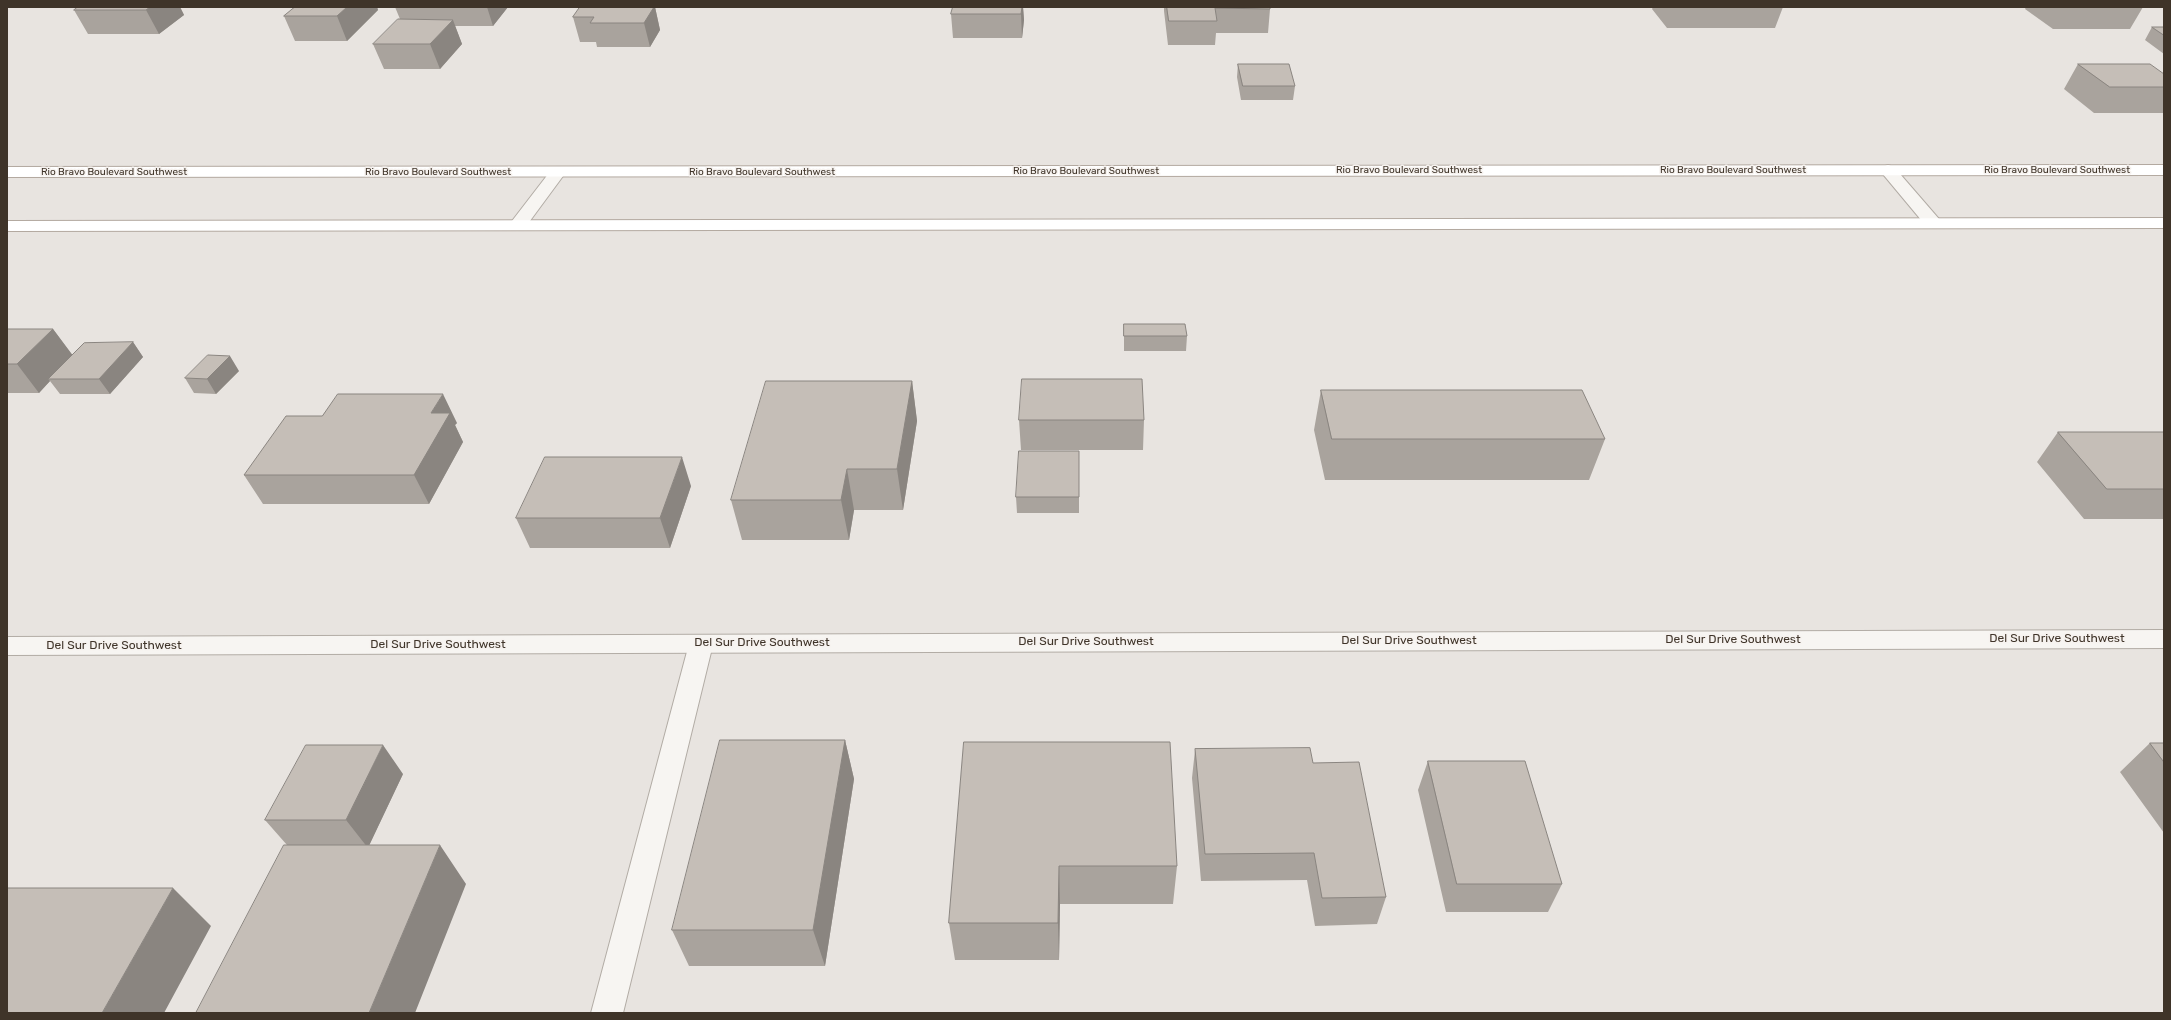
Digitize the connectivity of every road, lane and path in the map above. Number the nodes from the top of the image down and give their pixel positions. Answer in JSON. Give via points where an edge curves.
{"nodes":[{"id":1,"x":1888,"y":170,"type":"junction"},
{"id":2,"x":2164,"y":170,"type":"edge"},
{"id":3,"x":7,"y":172,"type":"edge"},
{"id":4,"x":558,"y":172,"type":"junction"},
{"id":5,"x":1933,"y":223,"type":"junction"},
{"id":6,"x":2164,"y":223,"type":"edge"},
{"id":7,"x":518,"y":225,"type":"junction"},
{"id":8,"x":7,"y":226,"type":"edge"},
{"id":9,"x":2164,"y":639,"type":"edge"},
{"id":10,"x":701,"y":644,"type":"junction"},
{"id":11,"x":7,"y":646,"type":"edge"},
{"id":12,"x":606,"y":1013,"type":"edge"}],
"edges":[{"from":1,"to":2,"type":"main road","name":"Rio Bravo Boulevard Southwest"},
{"from":1,"to":4,"type":"main road","name":"Rio Bravo Boulevard Southwest"},
{"from":1,"to":5,"type":"street"},
{"from":3,"to":4,"type":"main road","name":"Rio Bravo Boulevard Southwest"},
{"from":4,"to":7,"type":"street"},
{"from":5,"to":6,"type":"main road"},
{"from":5,"to":7,"type":"main road"},
{"from":7,"to":8,"type":"main road"},
{"from":9,"to":10,"type":"street","name":"Del Sur Drive Southwest"},
{"from":10,"to":11,"type":"street","name":"Del Sur Drive Southwest"},
{"from":10,"to":12,"type":"street"}]}
